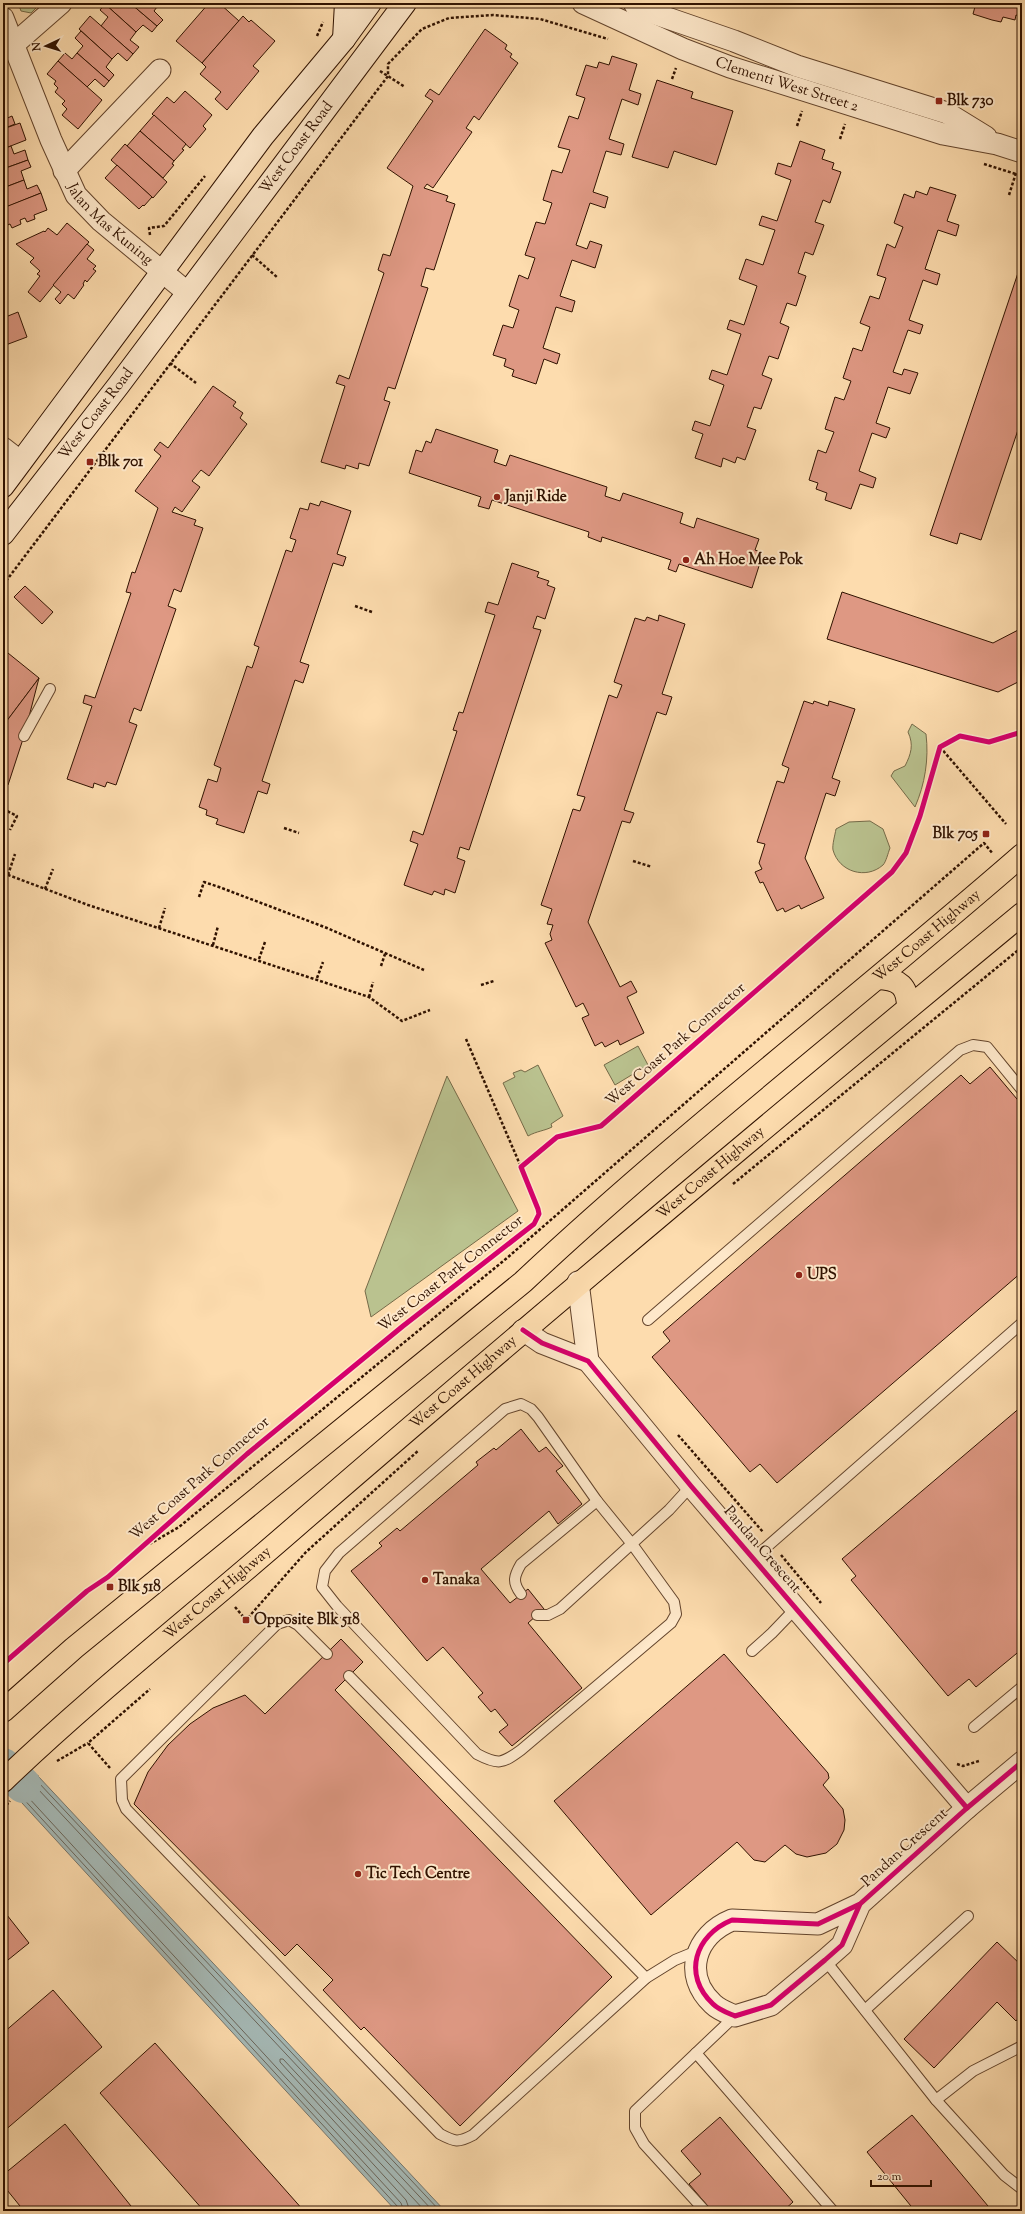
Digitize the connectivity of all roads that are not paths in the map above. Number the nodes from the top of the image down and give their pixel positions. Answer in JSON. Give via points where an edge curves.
{"nodes":[{"id":1,"x":61,"y":3,"type":"edge"},
{"id":2,"x":346,"y":3,"type":"edge"},
{"id":3,"x":370,"y":3,"type":"edge"},
{"id":4,"x":420,"y":3,"type":"edge"},
{"id":5,"x":583,"y":3,"type":"edge"},
{"id":6,"x":641,"y":6,"type":"edge"},
{"id":7,"x":402,"y":7,"type":"edge"},
{"id":8,"x":3,"y":18,"type":"edge"},
{"id":9,"x":344,"y":39,"type":"junction"},
{"id":10,"x":13,"y":46,"type":"junction"},
{"id":11,"x":160,"y":70,"type":"dead end"},
{"id":12,"x":997,"y":144,"type":"junction"},
{"id":13,"x":1020,"y":160,"type":"edge"},
{"id":14,"x":64,"y":171,"type":"junction"},
{"id":15,"x":163,"y":271,"type":"junction"},
{"id":16,"x":188,"y":293,"type":"junction"},
{"id":17,"x":3,"y":448,"type":"edge"},
{"id":18,"x":22,"y":462,"type":"junction"},
{"id":19,"x":3,"y":486,"type":"edge"},
{"id":20,"x":3,"y":534,"type":"edge"},
{"id":21,"x":50,"y":689,"type":"dead end"},
{"id":22,"x":24,"y":736,"type":"dead end"},
{"id":23,"x":1022,"y":855,"type":"edge"},
{"id":24,"x":1022,"y":914,"type":"edge"},
{"id":25,"x":878,"y":978,"type":"junction"},
{"id":26,"x":908,"y":1008,"type":"junction"},
{"id":27,"x":1022,"y":1090,"type":"edge"},
{"id":28,"x":578,"y":1282,"type":"junction"},
{"id":29,"x":648,"y":1320,"type":"dead end"},
{"id":30,"x":1022,"y":1323,"type":"edge"},
{"id":31,"x":522,"y":1330,"type":"junction"},
{"id":32,"x":588,"y":1361,"type":"junction"},
{"id":33,"x":691,"y":1486,"type":"junction"},
{"id":34,"x":597,"y":1501,"type":"junction"},
{"id":35,"x":632,"y":1544,"type":"junction"},
{"id":36,"x":753,"y":1559,"type":"junction"},
{"id":37,"x":521,"y":1594,"type":"dead end"},
{"id":38,"x":796,"y":1608,"type":"junction"},
{"id":39,"x":537,"y":1615,"type":"dead end"},
{"id":40,"x":752,"y":1651,"type":"dead end"},
{"id":41,"x":327,"y":1654,"type":"dead end"},
{"id":42,"x":349,"y":1676,"type":"dead end"},
{"id":43,"x":1022,"y":1687,"type":"edge"},
{"id":44,"x":9,"y":1705,"type":"edge"},
{"id":45,"x":974,"y":1727,"type":"dead end"},
{"id":46,"x":1022,"y":1762,"type":"edge"},
{"id":47,"x":3,"y":1781,"type":"edge"},
{"id":48,"x":967,"y":1808,"type":"junction"},
{"id":49,"x":860,"y":1904,"type":"junction"},
{"id":50,"x":968,"y":1916,"type":"dead end"},
{"id":51,"x":697,"y":1951,"type":"junction"},
{"id":52,"x":825,"y":1960,"type":"junction"},
{"id":53,"x":646,"y":1978,"type":"junction"},
{"id":54,"x":865,"y":2010,"type":"junction"},
{"id":55,"x":735,"y":2016,"type":"junction"},
{"id":56,"x":1022,"y":2046,"type":"edge"},
{"id":57,"x":696,"y":2053,"type":"junction"},
{"id":58,"x":936,"y":2100,"type":"junction"},
{"id":59,"x":1022,"y":2189,"type":"edge"},
{"id":60,"x":705,"y":2211,"type":"edge"},
{"id":61,"x":833,"y":2211,"type":"edge"}],
"edges":[{"from":1,"to":10,"type":"street"},
{"from":2,"to":9,"type":"main road"},
{"from":3,"to":9,"type":"main road","name":"West Coast Road"},
{"from":4,"to":7,"type":"main road"},
{"from":5,"to":12,"type":"street","name":"Clementi West Street 2","via":[[683,50],[730,67],[943,134]]},
{"from":6,"to":12,"type":"street","name":"Clementi West Street 2","via":[[797,66],[947,113]]},
{"from":7,"to":16,"type":"main road","name":"West Coast Road"},
{"from":8,"to":10,"type":"street","name":"Jalan Mas Kuning"},
{"from":9,"to":15,"type":"main road","name":"West Coast Road","via":[[263,136]]},
{"from":10,"to":14,"type":"street","name":"Jalan Mas Kuning"},
{"from":11,"to":14,"type":"street","name":"Jalan Mas Kuning"},
{"from":12,"to":13,"type":"street","name":"Clementi West Street 2"},
{"from":14,"to":15,"type":"street","name":"Jalan Mas Kuning","via":[[83,203],[101,221]]},
{"from":15,"to":16,"type":"street"},
{"from":15,"to":18,"type":"main road","name":"West Coast Road"},
{"from":16,"to":20,"type":"main road","name":"West Coast Road"},
{"from":17,"to":18,"type":"street"},
{"from":18,"to":19,"type":"main road","name":"West Coast Road"},
{"from":21,"to":22,"type":"lane"},
{"from":23,"to":25,"type":"highway","name":"West Coast Highway"},
{"from":24,"to":26,"type":"highway","name":"West Coast Highway"},
{"from":25,"to":26,"type":"highway","via":[[889,978],[903,987],[908,996]]},
{"from":25,"to":44,"type":"highway","name":"West Coast Highway","via":[[710,1118],[517,1287],[98,1628]]},
{"from":26,"to":28,"type":"highway","name":"West Coast Highway"},
{"from":27,"to":29,"type":"lane","via":[[987,1047],[973,1045],[960,1050]]},
{"from":28,"to":31,"type":"highway","name":"West Coast Highway"},
{"from":28,"to":32,"type":"street"},
{"from":30,"to":36,"type":"lane"},
{"from":31,"to":32,"type":"street","name":"Pandan Crescent","via":[[542,1343]]},
{"from":31,"to":47,"type":"highway","name":"West Coast Highway","via":[[222,1591],[46,1739]]},
{"from":32,"to":33,"type":"street","name":"Pandan Crescent"},
{"from":33,"to":35,"type":"lane"},
{"from":33,"to":36,"type":"street","name":"Pandan Crescent"},
{"from":34,"to":35,"type":"lane"},
{"from":34,"to":35,"type":"lane","via":[[531,1409],[521,1404],[513,1406],[505,1409],[339,1553],[325,1571],[322,1587],[477,1754],[492,1762],[506,1761],[671,1623],[676,1614],[674,1602]]},
{"from":34,"to":37,"type":"lane","via":[[521,1564],[514,1581]]},
{"from":35,"to":39,"type":"lane","via":[[560,1609],[548,1615]]},
{"from":36,"to":38,"type":"street","name":"Pandan Crescent"},
{"from":38,"to":40,"type":"lane"},
{"from":38,"to":48,"type":"street","name":"Pandan Crescent"},
{"from":41,"to":53,"type":"lane","via":[[298,1625],[289,1620],[277,1624],[121,1779],[122,1800],[126,1809],[440,2134],[462,2142],[473,2135]]},
{"from":42,"to":53,"type":"lane"},
{"from":43,"to":45,"type":"lane"},
{"from":46,"to":48,"type":"street","name":"Pandan Crescent"},
{"from":48,"to":49,"type":"street","name":"Pandan Crescent"},
{"from":49,"to":51,"type":"street","name":"Pandan Crescent","via":[[818,1924],[732,1920],[719,1925]]},
{"from":49,"to":52,"type":"street","name":"Pandan Crescent","via":[[842,1945]]},
{"from":50,"to":54,"type":"lane"},
{"from":51,"to":53,"type":"lane","via":[[675,1960]]},
{"from":51,"to":55,"type":"street","via":[[695,1966],[704,1992],[714,2005]]},
{"from":52,"to":54,"type":"lane"},
{"from":52,"to":55,"type":"street","name":"Pandan Crescent","via":[[771,2005]]},
{"from":54,"to":58,"type":"lane"},
{"from":55,"to":57,"type":"lane"},
{"from":56,"to":58,"type":"lane","via":[[973,2071]]},
{"from":57,"to":60,"type":"lane","via":[[635,2111],[636,2128],[644,2144]]},
{"from":57,"to":61,"type":"lane"},
{"from":58,"to":59,"type":"lane","via":[[1004,2176]]}]}
